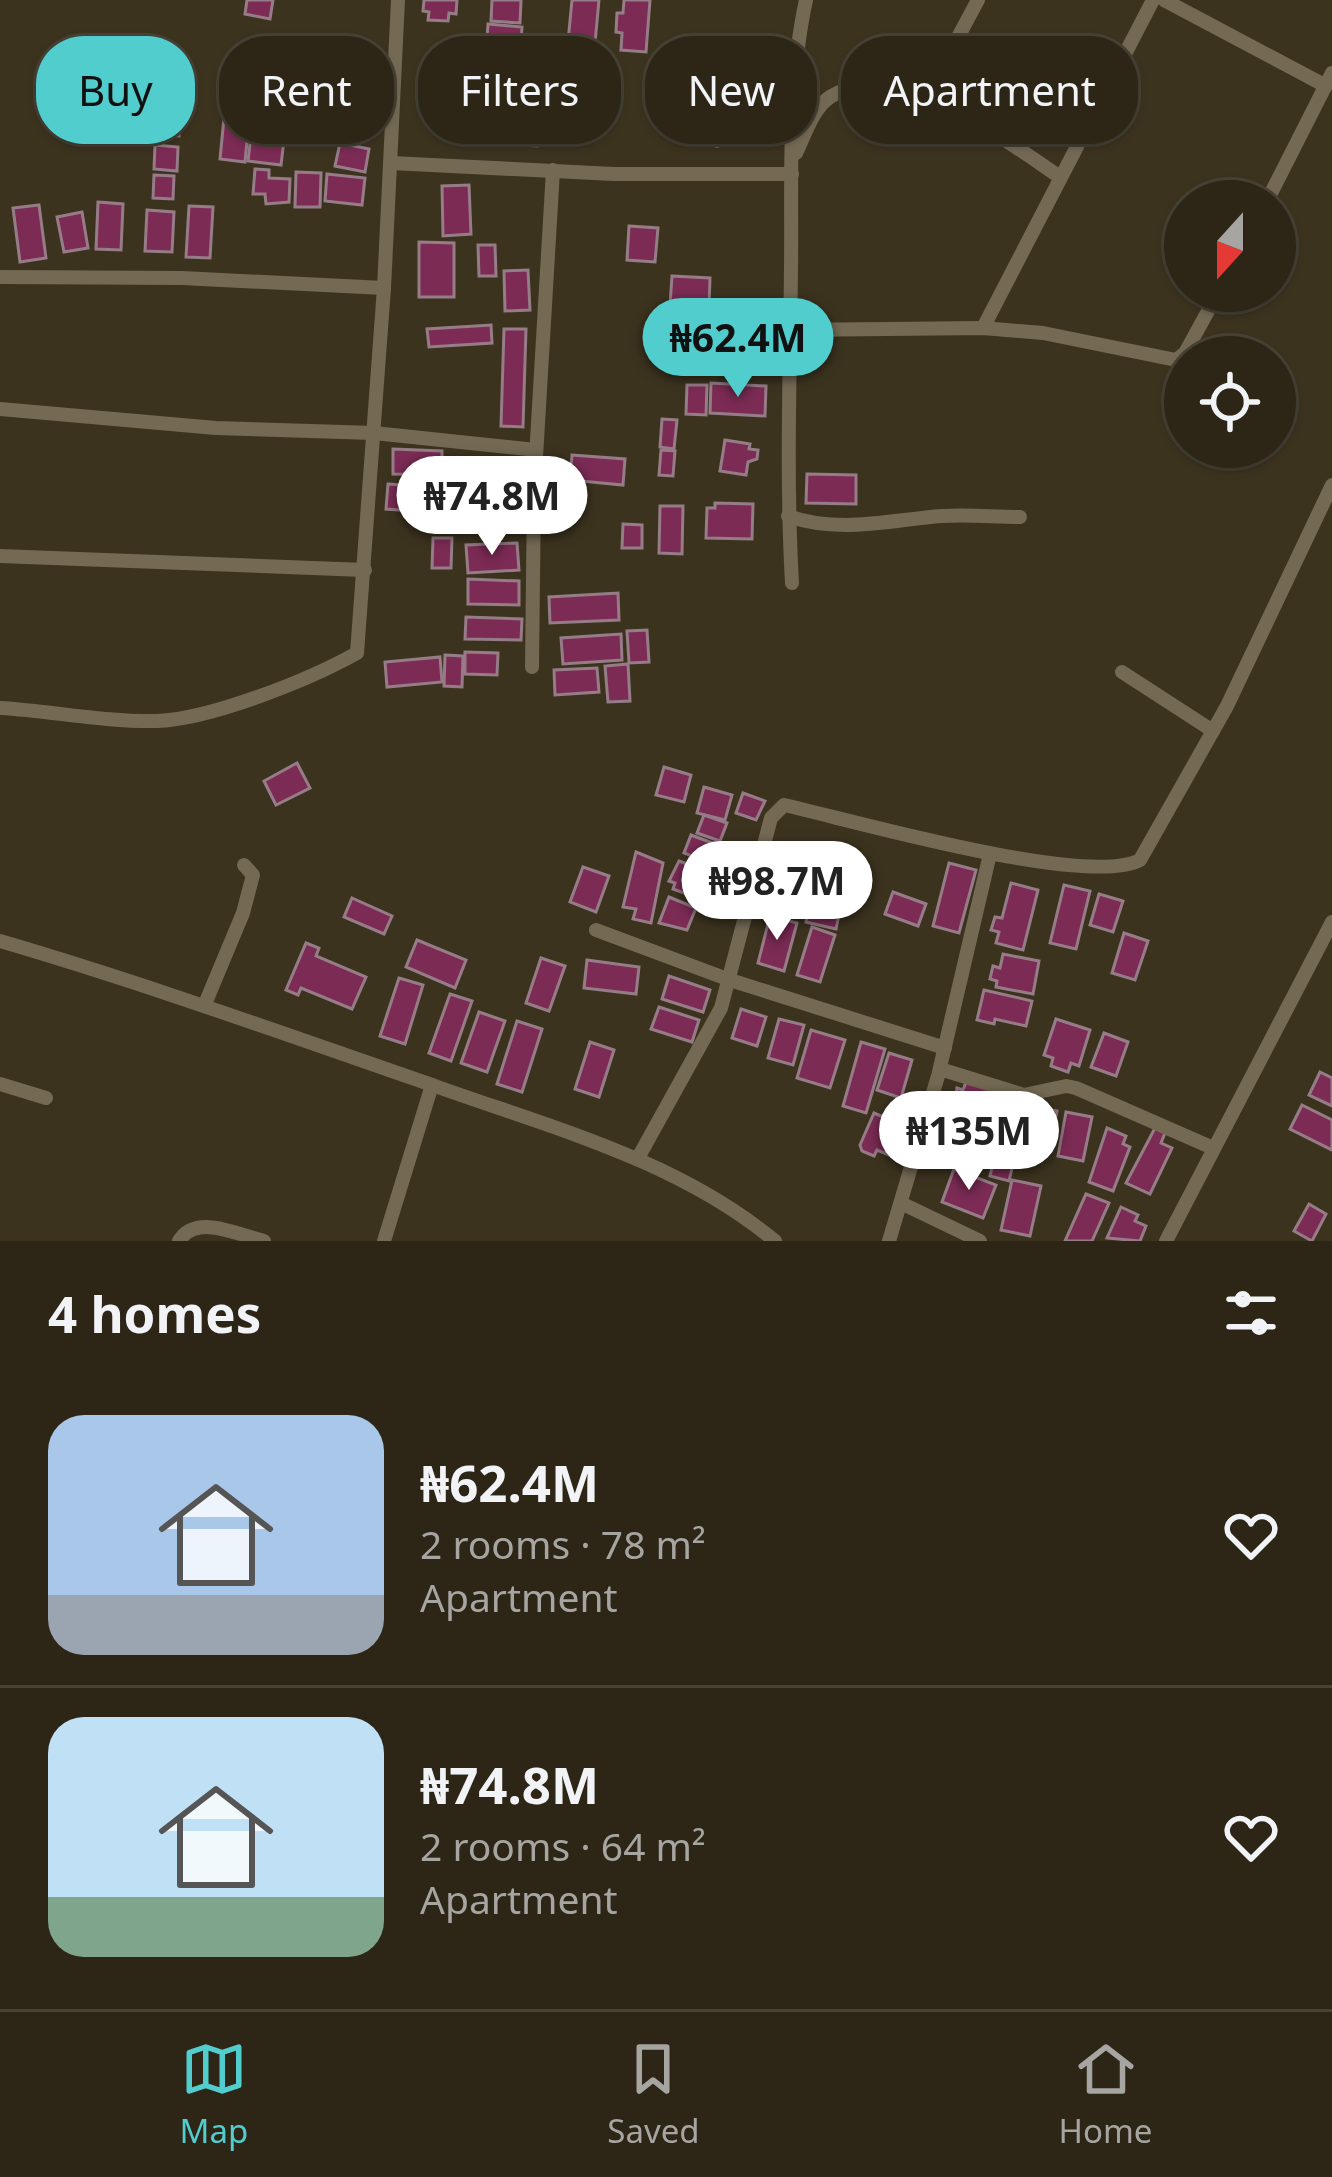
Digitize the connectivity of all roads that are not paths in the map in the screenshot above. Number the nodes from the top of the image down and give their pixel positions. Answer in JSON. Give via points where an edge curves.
{"nodes":[{"id":1,"x":398,"y":0,"type":"edge"},
{"id":2,"x":806,"y":0,"type":"edge"},
{"id":3,"x":978,"y":0,"type":"edge"},
{"id":4,"x":1153,"y":0,"type":"edge"},
{"id":5,"x":1164,"y":0,"type":"edge"},
{"id":6,"x":959,"y":36,"type":"edge"},
{"id":7,"x":1329,"y":80,"type":"edge"},
{"id":8,"x":841,"y":93,"type":"edge"},
{"id":9,"x":1010,"y":144,"type":"edge"},
{"id":10,"x":794,"y":157,"type":"junction"},
{"id":11,"x":391,"y":163,"type":"junction"},
{"id":12,"x":553,"y":170,"type":"junction"},
{"id":13,"x":792,"y":174,"type":"junction"},
{"id":14,"x":1060,"y":178,"type":"junction"},
{"id":15,"x":1278,"y":180,"type":"edge"},
{"id":16,"x":0,"y":277,"type":"edge"},
{"id":17,"x":384,"y":288,"type":"junction"},
{"id":18,"x":1207,"y":312,"type":"edge"},
{"id":19,"x":983,"y":328,"type":"junction"},
{"id":20,"x":790,"y":330,"type":"junction"},
{"id":21,"x":0,"y":410,"type":"edge"},
{"id":22,"x":374,"y":433,"type":"junction"},
{"id":23,"x":536,"y":449,"type":"junction"},
{"id":24,"x":1332,"y":485,"type":"edge"},
{"id":25,"x":788,"y":516,"type":"junction"},
{"id":26,"x":1020,"y":517,"type":"dead end"},
{"id":27,"x":0,"y":556,"type":"edge"},
{"id":28,"x":365,"y":570,"type":"junction"},
{"id":29,"x":792,"y":583,"type":"dead end"},
{"id":30,"x":532,"y":667,"type":"dead end"},
{"id":31,"x":1122,"y":672,"type":"dead end"},
{"id":32,"x":0,"y":708,"type":"edge"},
{"id":33,"x":1213,"y":731,"type":"junction"},
{"id":34,"x":989,"y":854,"type":"junction"},
{"id":35,"x":244,"y":865,"type":"dead end"},
{"id":36,"x":1332,"y":922,"type":"edge"},
{"id":37,"x":596,"y":930,"type":"dead end"},
{"id":38,"x":0,"y":941,"type":"edge"},
{"id":39,"x":730,"y":980,"type":"junction"},
{"id":40,"x":205,"y":1004,"type":"junction"},
{"id":41,"x":945,"y":1048,"type":"junction"},
{"id":42,"x":940,"y":1069,"type":"junction"},
{"id":43,"x":0,"y":1084,"type":"edge"},
{"id":44,"x":432,"y":1085,"type":"junction"},
{"id":45,"x":46,"y":1098,"type":"dead end"},
{"id":46,"x":1213,"y":1148,"type":"junction"},
{"id":47,"x":638,"y":1158,"type":"junction"},
{"id":48,"x":903,"y":1204,"type":"junction"},
{"id":49,"x":179,"y":1241,"type":"edge"},
{"id":50,"x":264,"y":1241,"type":"edge"},
{"id":51,"x":383,"y":1241,"type":"edge"},
{"id":52,"x":776,"y":1241,"type":"edge"},
{"id":53,"x":890,"y":1241,"type":"edge"},
{"id":54,"x":980,"y":1241,"type":"edge"},
{"id":55,"x":1166,"y":1241,"type":"edge"}],
"edges":[{"from":1,"to":11,"type":"street"},
{"from":2,"to":10,"type":"street"},
{"from":3,"to":6,"type":"street"},
{"from":4,"to":14,"type":"street"},
{"from":5,"to":7,"type":"street"},
{"from":7,"to":15,"type":"street"},
{"from":8,"to":10,"type":"street","via":[[816,111]]},
{"from":9,"to":14,"type":"street"},
{"from":10,"to":13,"type":"street"},
{"from":11,"to":12,"type":"street"},
{"from":11,"to":17,"type":"street"},
{"from":12,"to":13,"type":"street"},
{"from":12,"to":23,"type":"street"},
{"from":13,"to":20,"type":"street"},
{"from":14,"to":19,"type":"street"},
{"from":16,"to":17,"type":"street"},
{"from":17,"to":22,"type":"street"},
{"from":18,"to":19,"type":"street","via":[[1176,360]]},
{"from":19,"to":20,"type":"street"},
{"from":20,"to":25,"type":"street"},
{"from":21,"to":22,"type":"street"},
{"from":22,"to":23,"type":"street"},
{"from":22,"to":28,"type":"street"},
{"from":23,"to":30,"type":"street"},
{"from":24,"to":33,"type":"street"},
{"from":25,"to":26,"type":"street","via":[[842,526]]},
{"from":25,"to":29,"type":"street"},
{"from":27,"to":28,"type":"street"},
{"from":28,"to":32,"type":"street","via":[[357,653],[236,704],[163,721]]},
{"from":31,"to":33,"type":"street"},
{"from":33,"to":34,"type":"street","via":[[1139,860],[1115,867]]},
{"from":34,"to":39,"type":"street","via":[[784,805],[771,818]]},
{"from":34,"to":41,"type":"street"},
{"from":35,"to":40,"type":"street","via":[[253,875],[243,913]]},
{"from":36,"to":46,"type":"street"},
{"from":37,"to":39,"type":"street"},
{"from":38,"to":40,"type":"street"},
{"from":39,"to":41,"type":"street"},
{"from":39,"to":47,"type":"street"},
{"from":40,"to":44,"type":"street"},
{"from":41,"to":42,"type":"street"},
{"from":42,"to":46,"type":"street","via":[[1024,1095],[1076,1088]]},
{"from":42,"to":48,"type":"street"},
{"from":43,"to":45,"type":"street"},
{"from":44,"to":47,"type":"street"},
{"from":44,"to":51,"type":"street"},
{"from":46,"to":55,"type":"street"},
{"from":47,"to":52,"type":"street"},
{"from":48,"to":53,"type":"street"},
{"from":48,"to":54,"type":"street"},
{"from":49,"to":50,"type":"street","via":[[196,1227]]}]}
